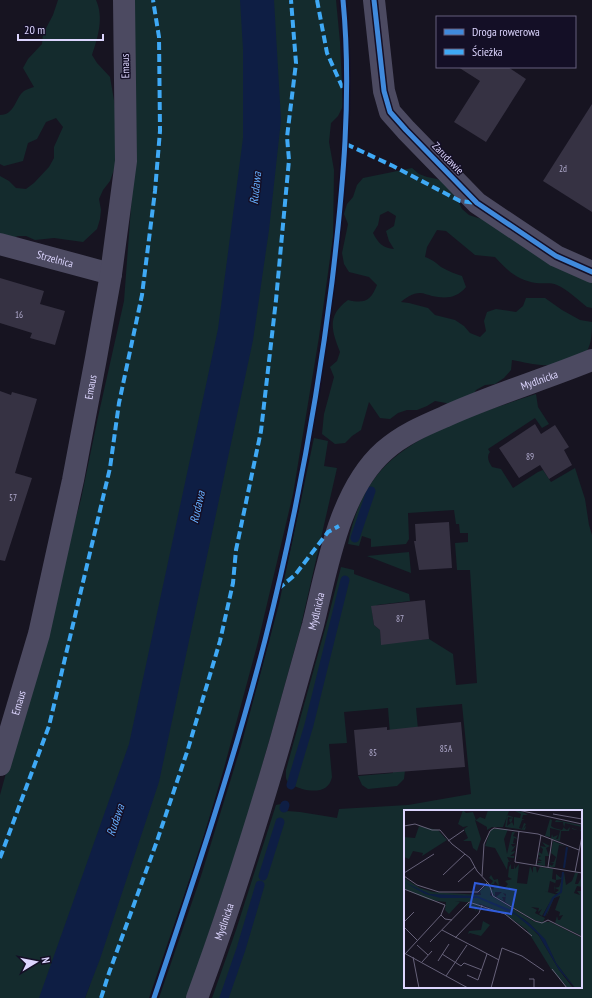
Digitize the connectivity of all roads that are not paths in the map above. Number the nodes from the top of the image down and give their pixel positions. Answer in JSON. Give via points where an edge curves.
{"nodes":[{"id":1,"x":124,"y":0,"type":"edge"},
{"id":2,"x":374,"y":0,"type":"edge"},
{"id":3,"x":0,"y":244,"type":"edge"},
{"id":4,"x":592,"y":272,"type":"edge"},
{"id":5,"x":111,"y":274,"type":"junction"},
{"id":6,"x":592,"y":360,"type":"edge"},
{"id":7,"x":0,"y":765,"type":"edge"},
{"id":8,"x":197,"y":998,"type":"edge"}],
"edges":[{"from":1,"to":5,"type":"street","name":"Emaus","via":[[126,161]]},
{"from":2,"to":4,"type":"street","name":"Zarudawie","via":[[384,91],[390,112],[477,203],[556,256]]},
{"from":3,"to":5,"type":"street","name":"Strzelnica"},
{"from":5,"to":7,"type":"street","name":"Emaus","via":[[73,480],[39,634]]},
{"from":6,"to":8,"type":"street","name":"Mydlnicka","via":[[468,406],[403,436],[383,452],[366,471],[351,496],[339,526],[300,674],[261,807]]}]}
